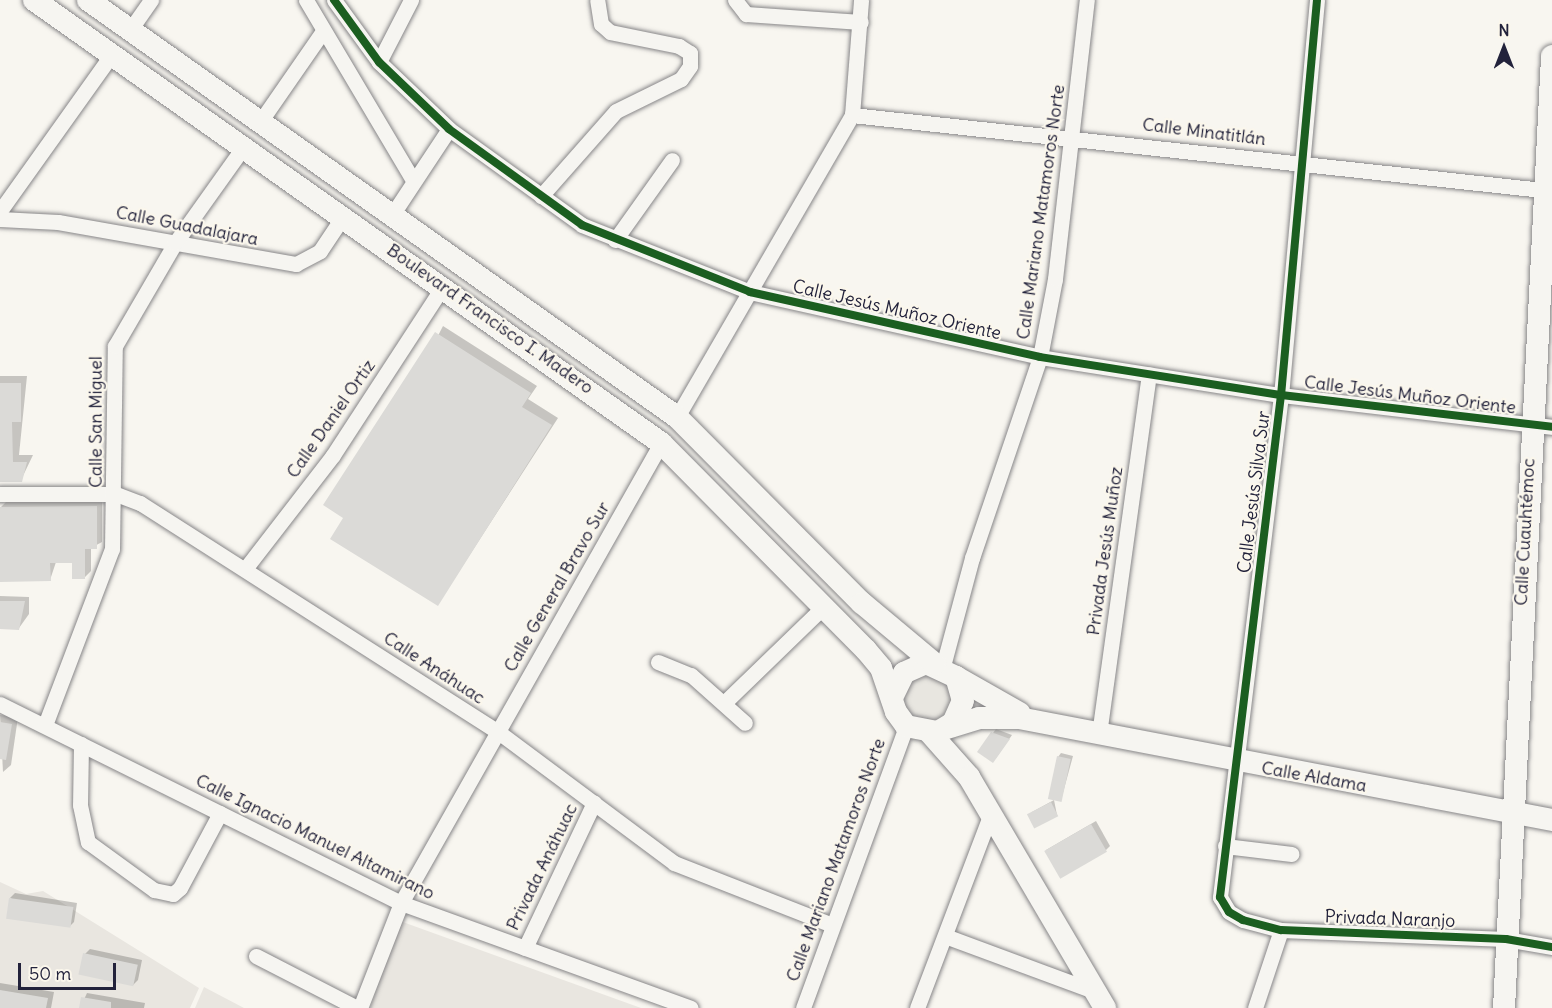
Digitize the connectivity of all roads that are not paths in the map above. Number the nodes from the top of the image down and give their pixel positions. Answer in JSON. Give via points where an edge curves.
{"nodes":[{"id":1,"x":34,"y":0,"type":"edge"},
{"id":2,"x":88,"y":0,"type":"edge"},
{"id":3,"x":151,"y":0,"type":"edge"},
{"id":4,"x":306,"y":0,"type":"edge"},
{"id":5,"x":334,"y":0,"type":"edge"},
{"id":6,"x":411,"y":0,"type":"edge"},
{"id":7,"x":597,"y":0,"type":"edge"},
{"id":8,"x":735,"y":0,"type":"edge"},
{"id":9,"x":861,"y":0,"type":"edge"},
{"id":10,"x":1087,"y":0,"type":"edge"},
{"id":11,"x":1317,"y":0,"type":"edge"},
{"id":12,"x":861,"y":22,"type":"junction"},
{"id":13,"x":130,"y":30,"type":"junction"},
{"id":14,"x":323,"y":31,"type":"junction"},
{"id":15,"x":112,"y":54,"type":"junction"},
{"id":16,"x":1552,"y":56,"type":"edge"},
{"id":17,"x":379,"y":62,"type":"junction"},
{"id":18,"x":852,"y":115,"type":"junction"},
{"id":19,"x":260,"y":122,"type":"junction"},
{"id":20,"x":449,"y":129,"type":"junction"},
{"id":21,"x":1072,"y":136,"type":"junction"},
{"id":22,"x":245,"y":145,"type":"junction"},
{"id":23,"x":672,"y":160,"type":"dead end"},
{"id":24,"x":1300,"y":163,"type":"junction"},
{"id":25,"x":413,"y":180,"type":"junction"},
{"id":26,"x":1550,"y":191,"type":"edge"},
{"id":27,"x":541,"y":196,"type":"junction"},
{"id":28,"x":0,"y":211,"type":"edge"},
{"id":29,"x":344,"y":215,"type":"junction"},
{"id":30,"x":392,"y":215,"type":"junction"},
{"id":31,"x":0,"y":219,"type":"edge"},
{"id":32,"x":615,"y":240,"type":"junction"},
{"id":33,"x":176,"y":243,"type":"junction"},
{"id":34,"x":443,"y":286,"type":"junction"},
{"id":35,"x":750,"y":292,"type":"junction"},
{"id":36,"x":1040,"y":357,"type":"junction"},
{"id":37,"x":1149,"y":374,"type":"junction"},
{"id":38,"x":1281,"y":395,"type":"junction"},
{"id":39,"x":678,"y":417,"type":"junction"},
{"id":40,"x":1542,"y":426,"type":"edge"},
{"id":41,"x":661,"y":442,"type":"junction"},
{"id":42,"x":0,"y":494,"type":"edge"},
{"id":43,"x":116,"y":494,"type":"junction"},
{"id":44,"x":245,"y":569,"type":"junction"},
{"id":45,"x":824,"y":606,"type":"junction"},
{"id":46,"x":658,"y":662,"type":"dead end"},
{"id":47,"x":944,"y":669,"type":"junction"},
{"id":48,"x":893,"y":696,"type":"junction"},
{"id":49,"x":724,"y":703,"type":"junction"},
{"id":50,"x":0,"y":704,"type":"edge"},
{"id":51,"x":1042,"y":722,"type":"junction"},
{"id":52,"x":745,"y":723,"type":"dead end"},
{"id":53,"x":45,"y":725,"type":"junction"},
{"id":54,"x":906,"y":726,"type":"junction"},
{"id":55,"x":497,"y":731,"type":"junction"},
{"id":56,"x":938,"y":731,"type":"junction"},
{"id":57,"x":1099,"y":734,"type":"junction"},
{"id":58,"x":81,"y":744,"type":"junction"},
{"id":59,"x":1238,"y":763,"type":"junction"},
{"id":60,"x":594,"y":803,"type":"junction"},
{"id":61,"x":1510,"y":812,"type":"junction"},
{"id":62,"x":220,"y":813,"type":"junction"},
{"id":63,"x":991,"y":813,"type":"junction"},
{"id":64,"x":1552,"y":820,"type":"edge"},
{"id":65,"x":1225,"y":846,"type":"junction"},
{"id":66,"x":1292,"y":854,"type":"dead end"},
{"id":67,"x":401,"y":903,"type":"junction"},
{"id":68,"x":1229,"y":912,"type":"joint"},
{"id":69,"x":832,"y":925,"type":"junction"},
{"id":70,"x":1281,"y":930,"type":"junction"},
{"id":71,"x":945,"y":936,"type":"junction"},
{"id":72,"x":1506,"y":939,"type":"junction"},
{"id":73,"x":1552,"y":947,"type":"edge"},
{"id":74,"x":525,"y":948,"type":"junction"},
{"id":75,"x":256,"y":956,"type":"dead end"},
{"id":76,"x":1101,"y":1000,"type":"edge"},
{"id":77,"x":359,"y":1008,"type":"edge"},
{"id":78,"x":691,"y":1008,"type":"edge"},
{"id":79,"x":803,"y":1008,"type":"edge"},
{"id":80,"x":917,"y":1008,"type":"edge"},
{"id":81,"x":1255,"y":1008,"type":"edge"},
{"id":82,"x":1504,"y":1008,"type":"edge"}],
"edges":[{"from":1,"to":15,"type":"main road","name":"Boulevard Francisco I. Madero"},
{"from":2,"to":13,"type":"main road","name":"Boulevard Francisco I. Madero"},
{"from":3,"to":13,"type":"street"},
{"from":4,"to":14,"type":"street"},
{"from":5,"to":17,"type":"street","name":"Calle Jesús Muñoz Oriente"},
{"from":6,"to":17,"type":"street"},
{"from":7,"to":27,"type":"street","via":[[599,17],[610,32],[679,46],[690,53],[690,66],[681,79],[616,111]]},
{"from":8,"to":12,"type":"street","via":[[746,14]]},
{"from":9,"to":12,"type":"street"},
{"from":10,"to":21,"type":"street","name":"Calle Mariano Matamoros Norte"},
{"from":11,"to":24,"type":"street","name":"Calle Jesús Silva Sur"},
{"from":12,"to":18,"type":"street"},
{"from":13,"to":19,"type":"main road","name":"Boulevard Francisco I. Madero"},
{"from":14,"to":19,"type":"street"},
{"from":14,"to":25,"type":"street"},
{"from":15,"to":22,"type":"main road","name":"Boulevard Francisco I. Madero"},
{"from":15,"to":28,"type":"street"},
{"from":16,"to":26,"type":"main road","name":"Calle Cuauhtémoc"},
{"from":17,"to":20,"type":"street","name":"Calle Jesús Muñoz Oriente"},
{"from":18,"to":21,"type":"street","name":"Calle Minatitlán"},
{"from":18,"to":35,"type":"street"},
{"from":19,"to":30,"type":"main road","name":"Boulevard Francisco I. Madero"},
{"from":20,"to":25,"type":"street"},
{"from":20,"to":27,"type":"street","name":"Calle Jesús Muñoz Oriente"},
{"from":21,"to":24,"type":"street","name":"Calle Minatitlán"},
{"from":21,"to":36,"type":"street","name":"Calle Mariano Matamoros Norte"},
{"from":22,"to":29,"type":"main road","name":"Boulevard Francisco I. Madero"},
{"from":22,"to":33,"type":"street","name":"Calle San Miguel"},
{"from":23,"to":32,"type":"street"},
{"from":24,"to":26,"type":"street","name":"Calle Minatitlán"},
{"from":24,"to":38,"type":"street","name":"Calle Jesús Silva Sur"},
{"from":25,"to":30,"type":"street"},
{"from":26,"to":40,"type":"main road","name":"Calle Cuauhtémoc"},
{"from":27,"to":32,"type":"street","name":"Calle Jesús Muñoz Oriente","via":[[582,225]]},
{"from":29,"to":33,"type":"street","name":"Calle Guadalajara","via":[[320,251],[296,264]]},
{"from":29,"to":34,"type":"main road","name":"Boulevard Francisco I. Madero"},
{"from":30,"to":39,"type":"main road","name":"Boulevard Francisco I. Madero"},
{"from":31,"to":33,"type":"street","name":"Calle Guadalajara","via":[[58,222]]},
{"from":32,"to":35,"type":"street","name":"Calle Jesús Muñoz Oriente"},
{"from":33,"to":43,"type":"street","name":"Calle San Miguel","via":[[115,346]]},
{"from":34,"to":41,"type":"main road","name":"Boulevard Francisco I. Madero"},
{"from":34,"to":44,"type":"street","name":"Calle Daniel Ortiz","via":[[333,455]]},
{"from":35,"to":36,"type":"street","name":"Calle Jesús Muñoz Oriente"},
{"from":35,"to":39,"type":"street"},
{"from":36,"to":37,"type":"street","name":"Calle Jesús Muñoz Oriente"},
{"from":36,"to":47,"type":"street","name":"Calle Mariano Matamoros Norte","via":[[972,558]]},
{"from":37,"to":38,"type":"street","name":"Calle Jesús Muñoz Oriente"},
{"from":37,"to":57,"type":"street","name":"Privada Jesús Muñoz"},
{"from":38,"to":40,"type":"street","name":"Calle Jesús Muñoz Oriente"},
{"from":38,"to":59,"type":"street","name":"Calle Jesús Silva Sur"},
{"from":39,"to":47,"type":"main road","name":"Boulevard Francisco I. Madero","via":[[862,603]]},
{"from":40,"to":61,"type":"main road","name":"Calle Cuauhtémoc"},
{"from":41,"to":45,"type":"main road","name":"Boulevard Francisco I. Madero"},
{"from":41,"to":55,"type":"street","name":"Calle General Bravo Sur"},
{"from":42,"to":43,"type":"street"},
{"from":43,"to":44,"type":"street","name":"Calle Anáhuac"},
{"from":43,"to":53,"type":"street","name":"Calle San Miguel","via":[[105,576]]},
{"from":44,"to":55,"type":"street","name":"Calle Anáhuac"},
{"from":45,"to":48,"type":"main road","name":"Boulevard Francisco I. Madero","via":[[881,668]]},
{"from":45,"to":49,"type":"street"},
{"from":46,"to":49,"type":"street","via":[[691,675]]},
{"from":47,"to":48,"type":"main road","via":[[910,668]]},
{"from":47,"to":51,"type":"main road","name":"Calle Aldama","via":[[1002,707]]},
{"from":47,"to":56,"type":"main road","via":[[962,709]]},
{"from":48,"to":54,"type":"main road"},
{"from":49,"to":52,"type":"street"},
{"from":50,"to":53,"type":"street","name":"Calle Ignacio Manuel Altamirano"},
{"from":51,"to":56,"type":"main road","name":"Calle Aldama","via":[[995,716]]},
{"from":51,"to":57,"type":"main road","name":"Calle Aldama"},
{"from":53,"to":58,"type":"street","name":"Calle Ignacio Manuel Altamirano"},
{"from":54,"to":56,"type":"main road"},
{"from":54,"to":69,"type":"street","name":"Calle Mariano Matamoros Norte"},
{"from":55,"to":60,"type":"street","name":"Calle Anáhuac"},
{"from":55,"to":67,"type":"street","name":"Calle General Bravo Sur"},
{"from":56,"to":63,"type":"main road"},
{"from":57,"to":59,"type":"main road","name":"Calle Aldama"},
{"from":58,"to":62,"type":"street","name":"Calle Ignacio Manuel Altamirano"},
{"from":58,"to":62,"type":"street","via":[[80,805],[88,842],[154,890],[172,894],[180,888]]},
{"from":59,"to":61,"type":"main road","name":"Calle Aldama"},
{"from":59,"to":65,"type":"street","name":"Calle Jesús Silva Sur"},
{"from":60,"to":69,"type":"street","name":"Calle Anáhuac","via":[[674,863]]},
{"from":60,"to":74,"type":"street","name":"Privada Anáhuac"},
{"from":61,"to":64,"type":"main road","name":"Calle Aldama"},
{"from":61,"to":72,"type":"main road","name":"Calle Cuauhtémoc"},
{"from":62,"to":67,"type":"street","name":"Calle Ignacio Manuel Altamirano"},
{"from":63,"to":71,"type":"street"},
{"from":63,"to":76,"type":"main road"},
{"from":65,"to":66,"type":"street"},
{"from":65,"to":68,"type":"street","name":"Calle Jesús Silva Sur","via":[[1220,897]]},
{"from":67,"to":74,"type":"street","name":"Calle Ignacio Manuel Altamirano"},
{"from":67,"to":77,"type":"street","name":"Calle General Bravo Sur"},
{"from":68,"to":70,"type":"street","name":"Privada Naranjo"},
{"from":69,"to":79,"type":"street","name":"Calle Mariano Matamoros Norte"},
{"from":70,"to":72,"type":"street","name":"Privada Naranjo"},
{"from":70,"to":81,"type":"street"},
{"from":71,"to":76,"type":"street"},
{"from":71,"to":80,"type":"street"},
{"from":72,"to":73,"type":"street","name":"Privada Naranjo"},
{"from":72,"to":82,"type":"main road","name":"Calle Cuauhtémoc"},
{"from":74,"to":78,"type":"street","name":"Calle Ignacio Manuel Altamirano"},
{"from":75,"to":77,"type":"street"}]}
